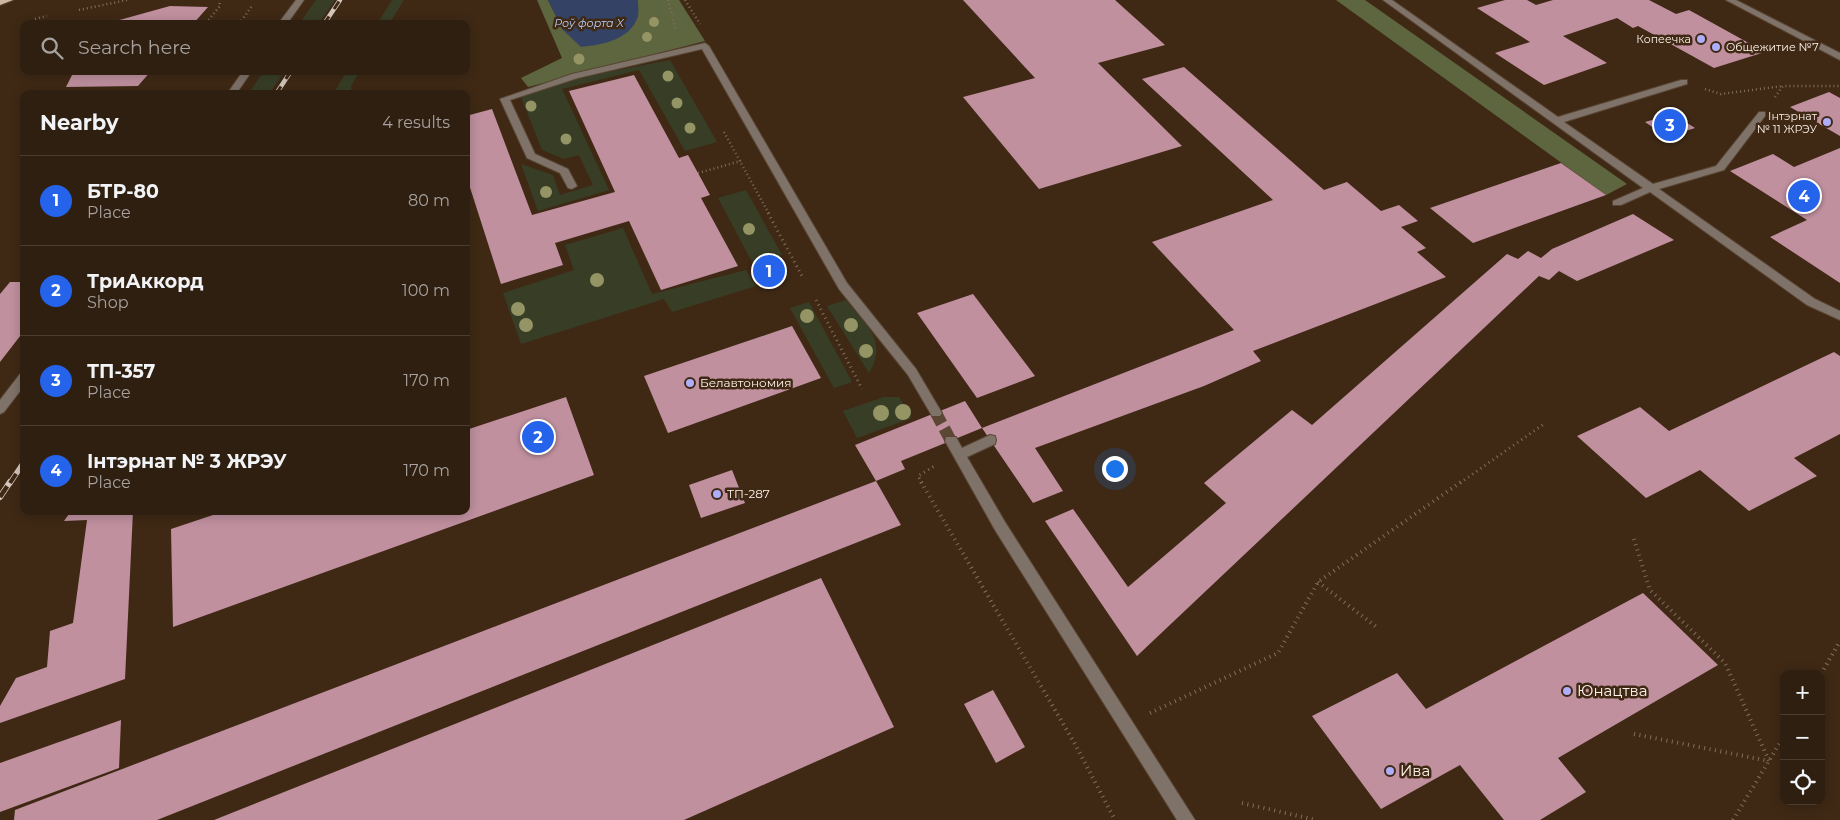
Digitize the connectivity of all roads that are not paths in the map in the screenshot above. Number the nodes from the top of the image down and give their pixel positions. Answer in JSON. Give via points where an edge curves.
{"nodes":[{"id":1,"x":8,"y":0,"type":"edge"},
{"id":2,"x":300,"y":0,"type":"edge"},
{"id":3,"x":1387,"y":0,"type":"edge"},
{"id":4,"x":1730,"y":0,"type":"edge"},
{"id":5,"x":0,"y":2,"type":"edge"},
{"id":6,"x":285,"y":20,"type":"edge"},
{"id":7,"x":1840,"y":57,"type":"edge"},
{"id":8,"x":245,"y":75,"type":"edge"},
{"id":9,"x":1684,"y":82,"type":"road end"},
{"id":10,"x":234,"y":90,"type":"edge"},
{"id":11,"x":1762,"y":114,"type":"road end"},
{"id":12,"x":1557,"y":121,"type":"junction"},
{"id":13,"x":572,"y":186,"type":"dead end"},
{"id":14,"x":1651,"y":188,"type":"junction"},
{"id":15,"x":1617,"y":203,"type":"dead end"},
{"id":16,"x":1840,"y":316,"type":"edge"},
{"id":17,"x":20,"y":382,"type":"edge"},
{"id":18,"x":0,"y":409,"type":"edge"},
{"id":19,"x":936,"y":413,"type":"tunnel mouth"},
{"id":20,"x":990,"y":440,"type":"dead end"},
{"id":21,"x":1187,"y":820,"type":"edge"}],
"edges":[{"from":1,"to":5,"type":"main road"},
{"from":2,"to":6,"type":"lane"},
{"from":3,"to":12,"type":"lane"},
{"from":4,"to":7,"type":"lane"},
{"from":8,"to":10,"type":"lane"},
{"from":9,"to":12,"type":"lane"},
{"from":11,"to":14,"type":"lane","via":[[1720,168]]},
{"from":12,"to":14,"type":"lane"},
{"from":13,"to":19,"type":"lane","via":[[564,170],[531,156],[505,99],[575,76],[705,46],[842,286],[912,372]]},
{"from":14,"to":15,"type":"lane"},
{"from":14,"to":16,"type":"lane","via":[[1811,302]]},
{"from":17,"to":18,"type":"lane"},
{"from":20,"to":21,"type":"lane","via":[[956,449],[1000,526]]}]}
